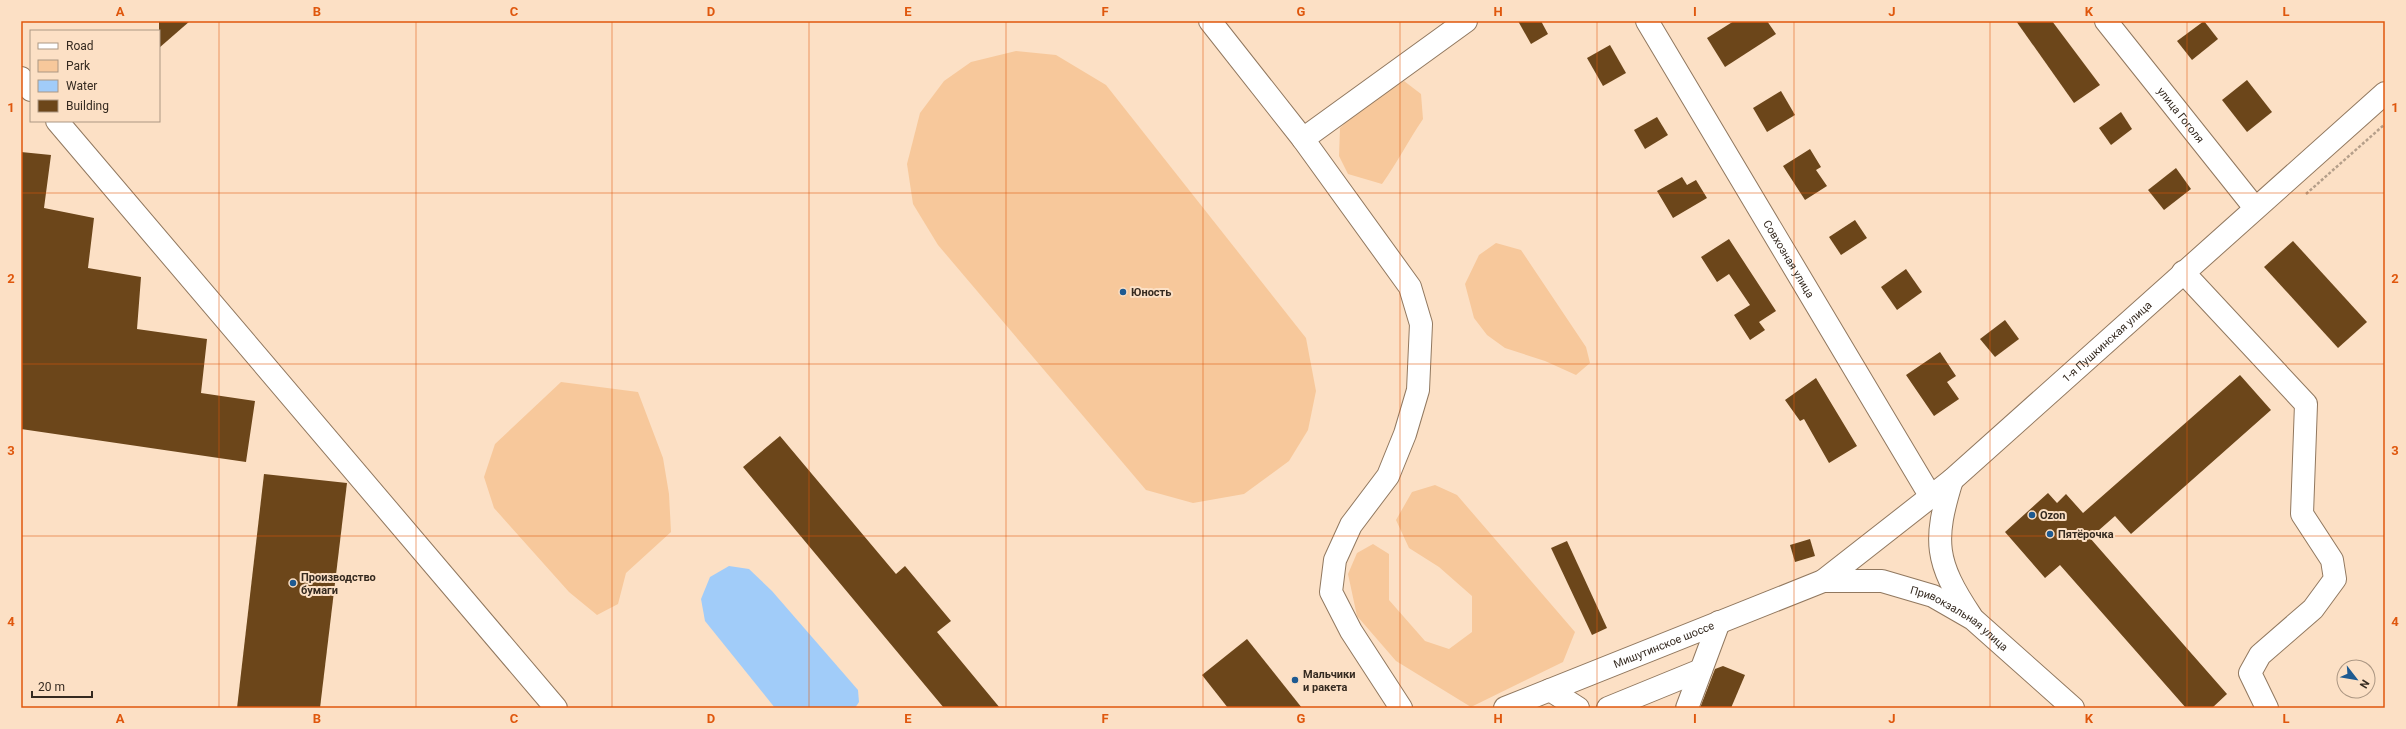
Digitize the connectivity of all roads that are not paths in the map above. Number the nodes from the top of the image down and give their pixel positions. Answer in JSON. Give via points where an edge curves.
{"nodes":[{"id":1,"x":1210,"y":21,"type":"edge"},
{"id":2,"x":1466,"y":21,"type":"edge"},
{"id":3,"x":1647,"y":21,"type":"edge"},
{"id":4,"x":2106,"y":21,"type":"edge"},
{"id":5,"x":21,"y":78,"type":"edge"},
{"id":6,"x":30,"y":89,"type":"edge"},
{"id":7,"x":2385,"y":93,"type":"edge"},
{"id":8,"x":58,"y":122,"type":"edge"},
{"id":9,"x":1303,"y":139,"type":"junction"},
{"id":10,"x":2255,"y":208,"type":"junction"},
{"id":11,"x":2183,"y":272,"type":"junction"},
{"id":12,"x":1952,"y":480,"type":"junction"},
{"id":13,"x":1931,"y":497,"type":"junction"},
{"id":14,"x":1823,"y":581,"type":"junction"},
{"id":15,"x":1973,"y":619,"type":"junction"},
{"id":16,"x":1719,"y":622,"type":"junction"},
{"id":17,"x":1701,"y":670,"type":"junction"},
{"id":18,"x":1550,"y":690,"type":"junction"},
{"id":19,"x":556,"y":708,"type":"edge"},
{"id":20,"x":1402,"y":708,"type":"edge"},
{"id":21,"x":1505,"y":708,"type":"edge"},
{"id":22,"x":1578,"y":708,"type":"edge"},
{"id":23,"x":1608,"y":708,"type":"edge"},
{"id":24,"x":1687,"y":708,"type":"edge"},
{"id":25,"x":2073,"y":708,"type":"edge"},
{"id":26,"x":2267,"y":708,"type":"edge"}],
"edges":[{"from":1,"to":9,"type":"street"},
{"from":2,"to":9,"type":"street"},
{"from":3,"to":13,"type":"street","name":"Совхозная улица"},
{"from":4,"to":10,"type":"street","name":"улица Гоголя"},
{"from":5,"to":6,"type":"street"},
{"from":7,"to":10,"type":"street","name":"1-я Пушкинская улица"},
{"from":8,"to":19,"type":"street"},
{"from":9,"to":20,"type":"street","via":[[1410,287],[1421,324],[1418,390],[1405,434],[1388,476],[1351,525],[1335,560],[1331,592],[1351,630]]},
{"from":10,"to":11,"type":"street","name":"1-я Пушкинская улица"},
{"from":11,"to":12,"type":"street","name":"1-я Пушкинская улица"},
{"from":11,"to":26,"type":"street","via":[[2306,404],[2302,514],[2332,560],[2335,579],[2313,609],[2260,655],[2250,673]]},
{"from":12,"to":13,"type":"street","name":"1-я Пушкинская улица"},
{"from":12,"to":15,"type":"street","via":[[1941,517],[1939,549],[1952,587]]},
{"from":13,"to":14,"type":"street","name":"1-я Пушкинская улица"},
{"from":14,"to":15,"type":"street","name":"Привокзальная улица","via":[[1882,581],[1932,596]]},
{"from":14,"to":16,"type":"street","name":"Мишутинское шоссе"},
{"from":15,"to":25,"type":"street","name":"Привокзальная улица"},
{"from":16,"to":17,"type":"street"},
{"from":16,"to":18,"type":"street","name":"Мишутинское шоссе"},
{"from":17,"to":23,"type":"street"},
{"from":17,"to":24,"type":"street"},
{"from":18,"to":21,"type":"street","name":"Мишутинское шоссе"},
{"from":18,"to":22,"type":"street"}]}
